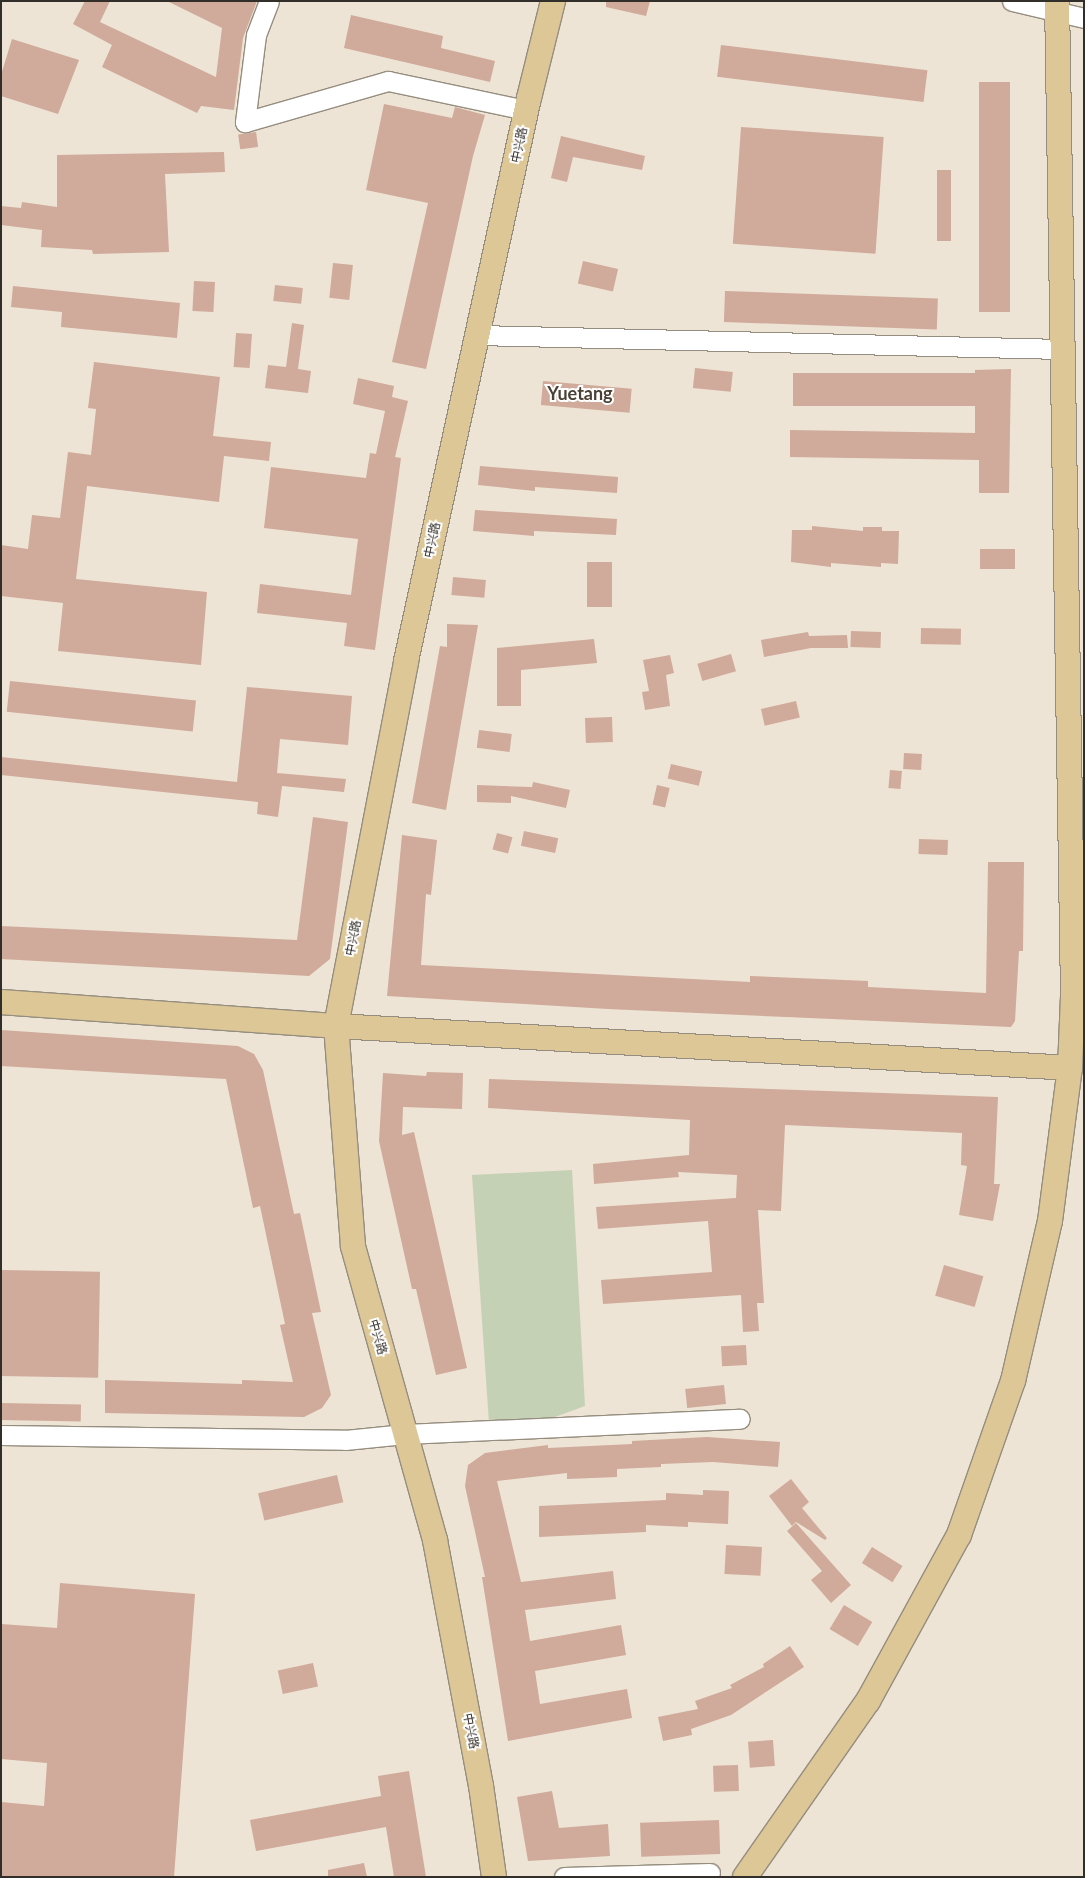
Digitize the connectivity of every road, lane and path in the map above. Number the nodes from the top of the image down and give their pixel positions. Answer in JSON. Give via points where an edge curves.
{"nodes":[{"id":1,"x":269,"y":1,"type":"edge"},
{"id":2,"x":553,"y":1,"type":"edge"},
{"id":3,"x":1012,"y":1,"type":"edge"},
{"id":4,"x":1057,"y":7,"type":"edge"},
{"id":5,"x":1084,"y":18,"type":"edge"},
{"id":6,"x":526,"y":110,"type":"junction"},
{"id":7,"x":477,"y":335,"type":"junction"},
{"id":8,"x":1062,"y":349,"type":"junction"},
{"id":9,"x":1,"y":1002,"type":"edge"},
{"id":10,"x":336,"y":1026,"type":"junction"},
{"id":11,"x":1070,"y":1068,"type":"junction"},
{"id":12,"x":740,"y":1419,"type":"dead end"},
{"id":13,"x":405,"y":1434,"type":"junction"},
{"id":14,"x":1,"y":1435,"type":"edge"},
{"id":15,"x":710,"y":1873,"type":"dead end"},
{"id":16,"x":494,"y":1877,"type":"edge"},
{"id":17,"x":564,"y":1877,"type":"edge"},
{"id":18,"x":745,"y":1877,"type":"edge"}],
"edges":[{"from":1,"to":6,"type":"street","via":[[256,35],[245,122],[388,81]]},
{"from":2,"to":6,"type":"main road","name":"中兴路"},
{"from":3,"to":4,"type":"street"},
{"from":4,"to":5,"type":"street"},
{"from":4,"to":8,"type":"main road"},
{"from":6,"to":7,"type":"main road","name":"中兴路"},
{"from":7,"to":8,"type":"street"},
{"from":7,"to":10,"type":"main road","name":"中兴路","via":[[406,661]]},
{"from":8,"to":11,"type":"main road","via":[[1073,995]]},
{"from":9,"to":10,"type":"main road"},
{"from":10,"to":11,"type":"main road"},
{"from":10,"to":13,"type":"main road","name":"中兴路","via":[[353,1246]]},
{"from":11,"to":18,"type":"main road","via":[[1050,1221],[1013,1381],[958,1535],[868,1701]]},
{"from":12,"to":13,"type":"street"},
{"from":13,"to":14,"type":"street","via":[[345,1440]]},
{"from":13,"to":16,"type":"main road","name":"中兴路","via":[[435,1540],[481,1786]]},
{"from":15,"to":17,"type":"street"}]}
